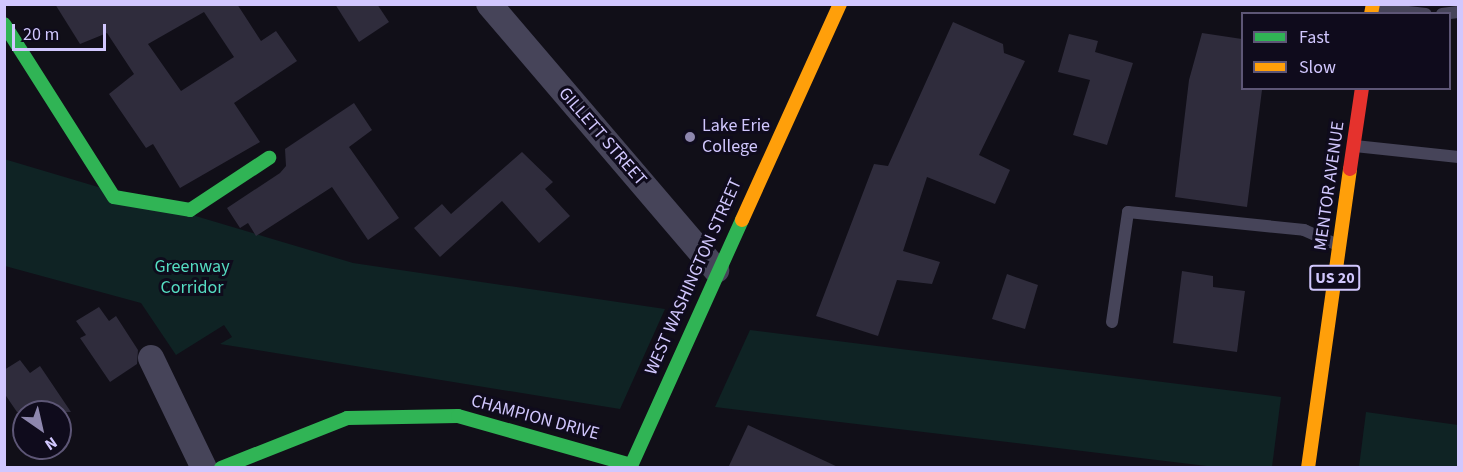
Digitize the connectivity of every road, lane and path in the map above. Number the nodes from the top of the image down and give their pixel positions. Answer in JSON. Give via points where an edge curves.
{"nodes":[{"id":1,"x":489,"y":4,"type":"edge"},
{"id":2,"x":840,"y":4,"type":"edge"},
{"id":3,"x":1372,"y":9,"type":"edge"},
{"id":4,"x":1404,"y":12,"type":"edge"},
{"id":5,"x":4,"y":24,"type":"edge"},
{"id":6,"x":1362,"y":90,"type":"edge"},
{"id":7,"x":1354,"y":146,"type":"junction"},
{"id":8,"x":1458,"y":157,"type":"edge"},
{"id":9,"x":269,"y":158,"type":"dead end"},
{"id":10,"x":1339,"y":245,"type":"junction"},
{"id":11,"x":716,"y":270,"type":"junction"},
{"id":12,"x":1112,"y":322,"type":"dead end"},
{"id":13,"x":151,"y":358,"type":"dead end"},
{"id":14,"x":631,"y":466,"type":"edge"},
{"id":15,"x":204,"y":468,"type":"edge"},
{"id":16,"x":221,"y":468,"type":"edge"},
{"id":17,"x":1308,"y":468,"type":"edge"}],
"edges":[{"from":1,"to":11,"type":"street","name":"GILLETT STREET"},
{"from":2,"to":11,"type":"street","name":"WEST WASHINGTON STREET"},
{"from":3,"to":4,"type":"lane"},
{"from":5,"to":9,"type":"street","via":[[114,197],[190,210]]},
{"from":6,"to":7,"type":"street","name":"MENTOR AVENUE","number":"US 20"},
{"from":7,"to":8,"type":"lane"},
{"from":7,"to":10,"type":"street","name":"MENTOR AVENUE","number":"US 20"},
{"from":10,"to":12,"type":"lane","via":[[1304,230],[1128,212]]},
{"from":10,"to":17,"type":"street","name":"MENTOR AVENUE","number":"US 20"},
{"from":11,"to":14,"type":"street","name":"WEST WASHINGTON STREET"},
{"from":13,"to":15,"type":"street"},
{"from":14,"to":16,"type":"street","name":"CHAMPION DRIVE","via":[[458,416],[347,418]]}]}
